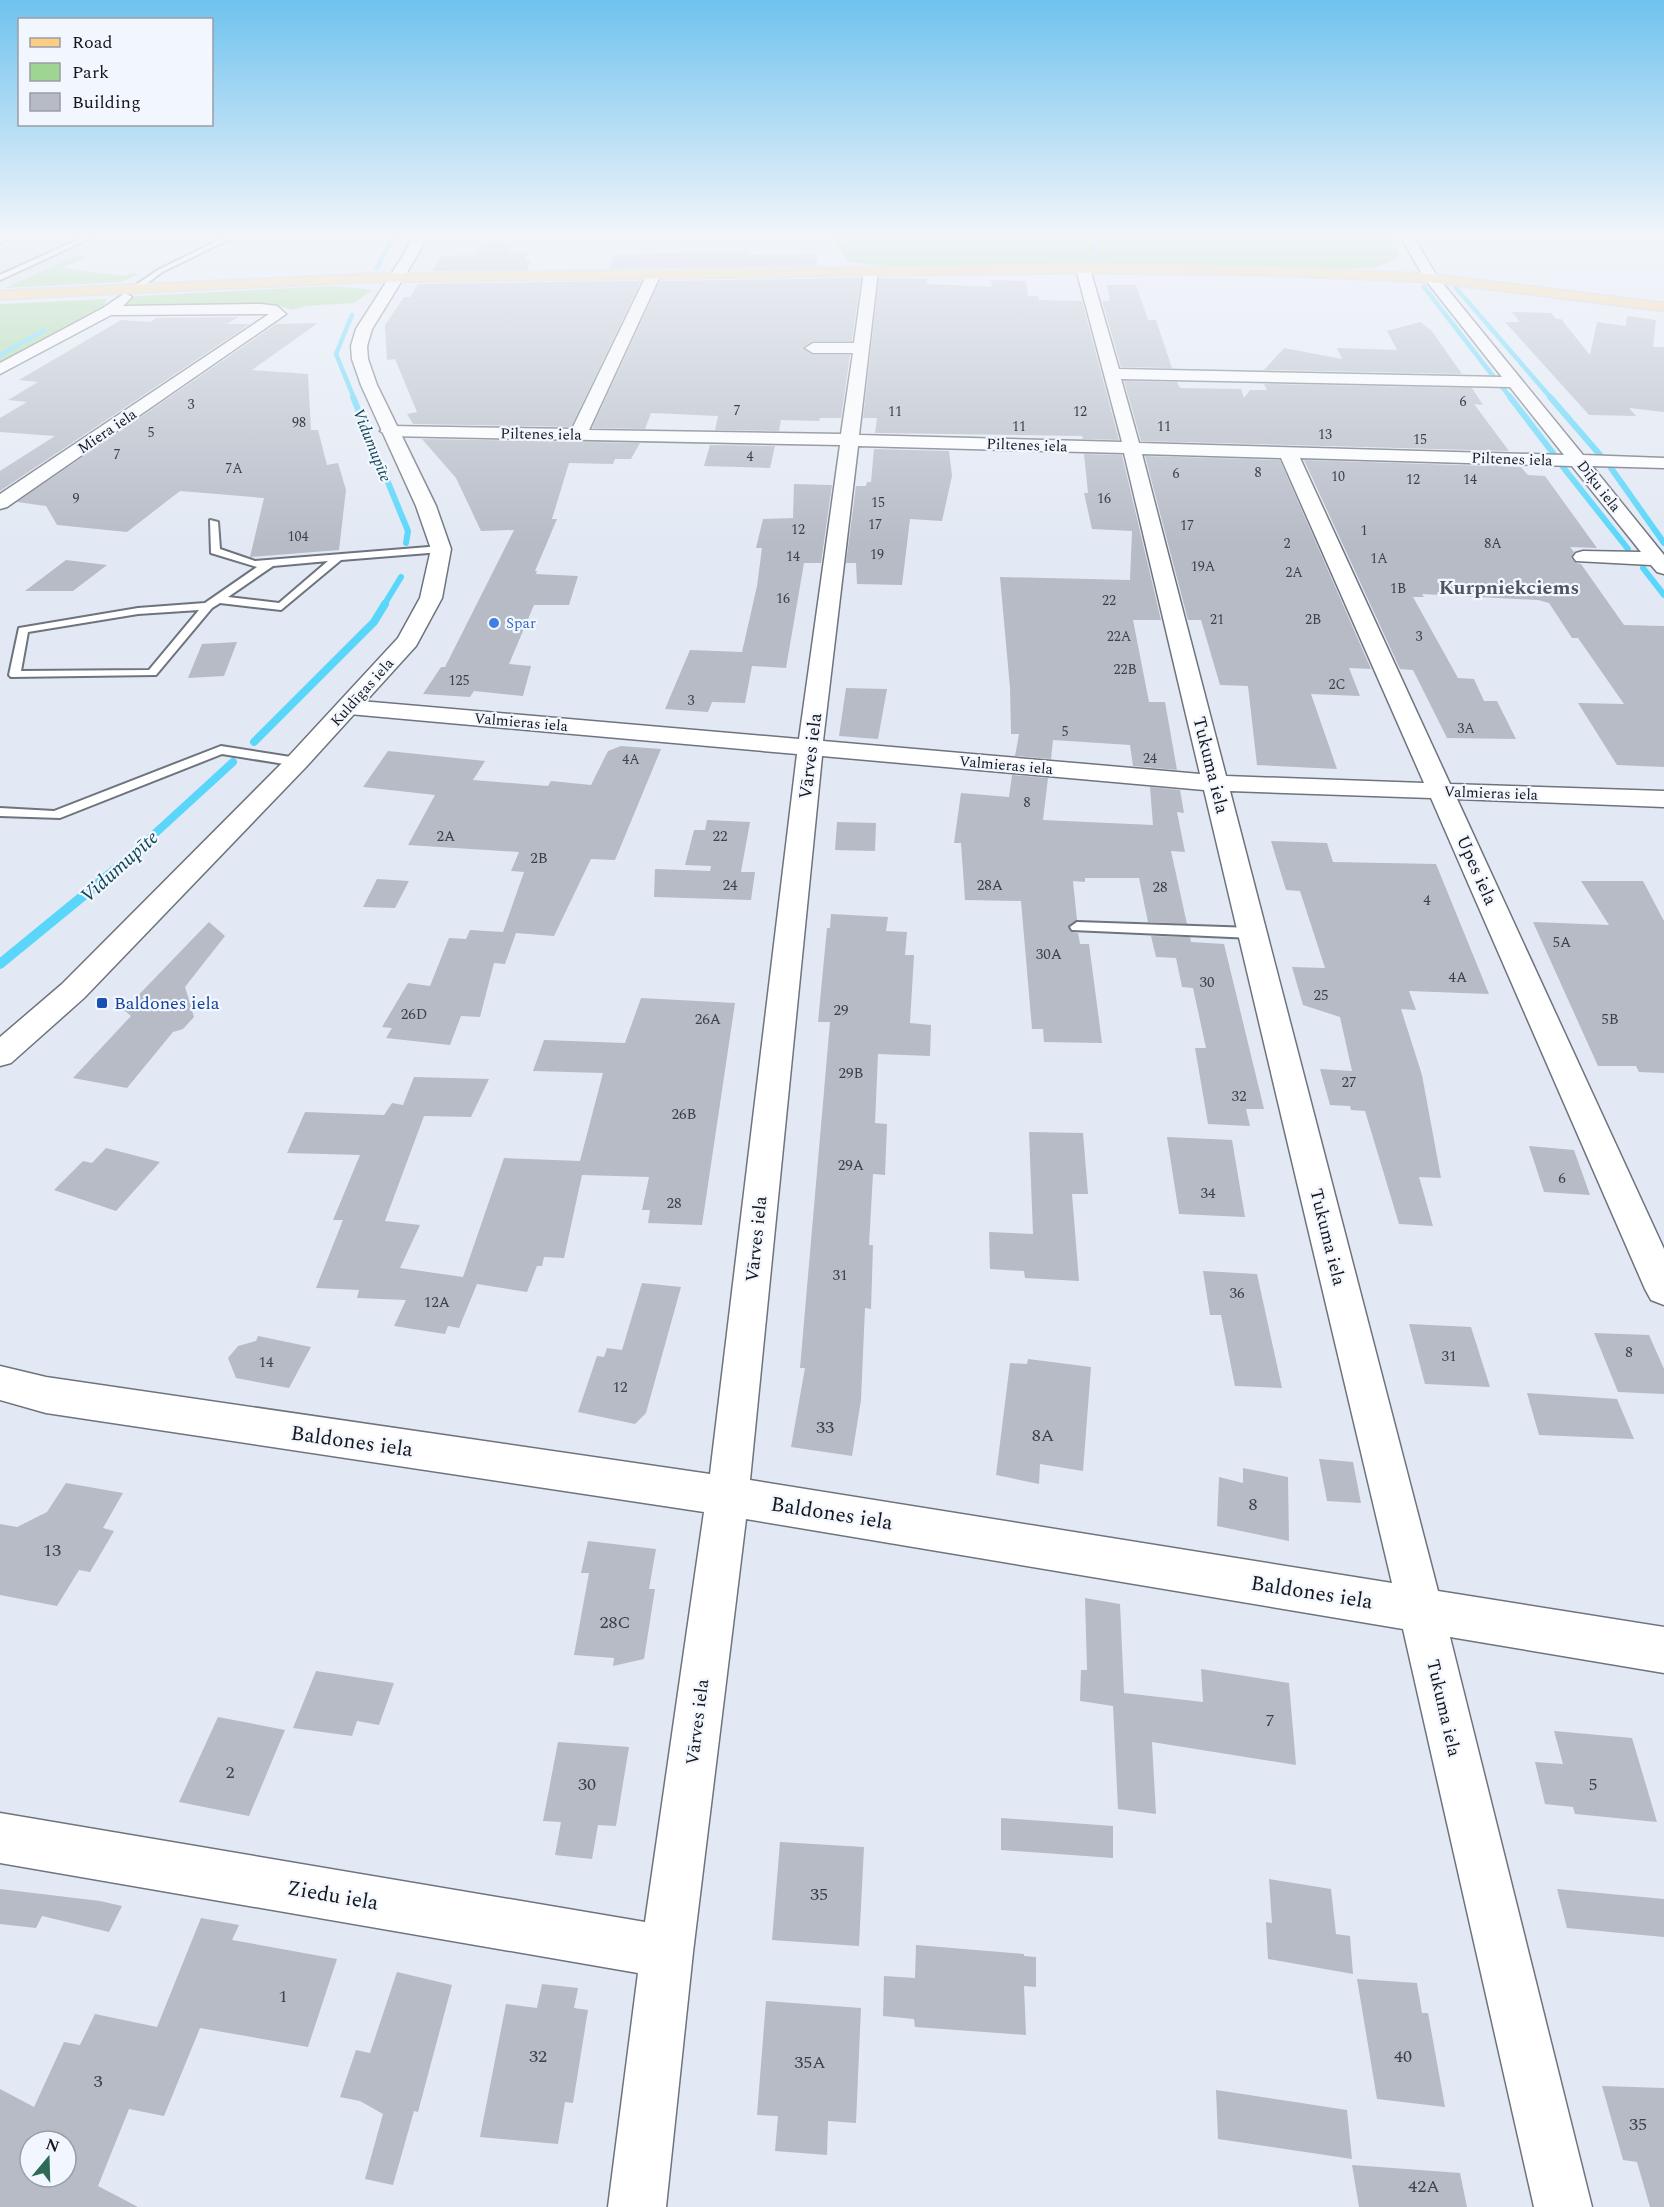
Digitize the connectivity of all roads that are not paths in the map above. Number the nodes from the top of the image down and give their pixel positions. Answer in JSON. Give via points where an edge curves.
{"nodes":[{"id":1,"x":55,"y":339,"type":"edge"},
{"id":2,"x":242,"y":339,"type":"edge"},
{"id":3,"x":361,"y":339,"type":"edge"},
{"id":4,"x":623,"y":339,"type":"edge"},
{"id":5,"x":863,"y":339,"type":"edge"},
{"id":6,"x":1103,"y":339,"type":"edge"},
{"id":7,"x":1481,"y":339,"type":"edge"},
{"id":8,"x":813,"y":348,"type":"dead end"},
{"id":9,"x":862,"y":348,"type":"junction"},
{"id":10,"x":0,"y":369,"type":"edge"},
{"id":11,"x":1113,"y":374,"type":"junction"},
{"id":12,"x":1516,"y":382,"type":"junction"},
{"id":13,"x":389,"y":430,"type":"junction"},
{"id":14,"x":578,"y":435,"type":"junction"},
{"id":15,"x":850,"y":440,"type":"junction"},
{"id":16,"x":1132,"y":448,"type":"junction"},
{"id":17,"x":1288,"y":452,"type":"junction"},
{"id":18,"x":1580,"y":460,"type":"junction"},
{"id":19,"x":1664,"y":463,"type":"edge"},
{"id":20,"x":0,"y":503,"type":"edge"},
{"id":21,"x":213,"y":522,"type":"dead end"},
{"id":22,"x":441,"y":549,"type":"junction"},
{"id":23,"x":340,"y":556,"type":"junction"},
{"id":24,"x":1583,"y":557,"type":"dead end"},
{"id":25,"x":271,"y":562,"type":"junction"},
{"id":26,"x":1660,"y":564,"type":"edge"},
{"id":27,"x":213,"y":602,"type":"junction"},
{"id":28,"x":349,"y":707,"type":"junction"},
{"id":29,"x":810,"y":748,"type":"junction"},
{"id":30,"x":297,"y":762,"type":"junction"},
{"id":31,"x":1216,"y":783,"type":"junction"},
{"id":32,"x":1442,"y":791,"type":"junction"},
{"id":33,"x":1664,"y":799,"type":"edge"},
{"id":34,"x":0,"y":812,"type":"edge"},
{"id":35,"x":1077,"y":927,"type":"dead end"},
{"id":36,"x":1253,"y":933,"type":"junction"},
{"id":37,"x":0,"y":1055,"type":"edge"},
{"id":38,"x":1664,"y":1289,"type":"edge"},
{"id":39,"x":0,"y":1383,"type":"edge"},
{"id":40,"x":727,"y":1496,"type":"junction"},
{"id":41,"x":1421,"y":1610,"type":"junction"},
{"id":42,"x":1664,"y":1650,"type":"edge"},
{"id":43,"x":0,"y":1838,"type":"edge"},
{"id":44,"x":667,"y":1952,"type":"junction"},
{"id":45,"x":637,"y":2207,"type":"edge"},
{"id":46,"x":1563,"y":2207,"type":"edge"}],
"edges":[{"from":1,"to":10,"type":"street"},
{"from":2,"to":20,"type":"street","name":"Miera iela"},
{"from":3,"to":13,"type":"street","via":[[366,376]]},
{"from":4,"to":14,"type":"street"},
{"from":5,"to":9,"type":"street","name":"Vārves iela"},
{"from":6,"to":11,"type":"street","name":"Tukuma iela"},
{"from":7,"to":12,"type":"street","name":"Dīķu iela"},
{"from":8,"to":9,"type":"street"},
{"from":9,"to":15,"type":"street","name":"Vārves iela"},
{"from":11,"to":12,"type":"street"},
{"from":11,"to":16,"type":"street","name":"Tukuma iela"},
{"from":12,"to":18,"type":"street","name":"Dīķu iela"},
{"from":13,"to":14,"type":"street","name":"Piltenes iela"},
{"from":13,"to":22,"type":"street","via":[[426,506]]},
{"from":14,"to":15,"type":"street","name":"Piltenes iela"},
{"from":15,"to":16,"type":"street","name":"Piltenes iela"},
{"from":15,"to":29,"type":"street","name":"Vārves iela"},
{"from":16,"to":17,"type":"street","name":"Piltenes iela"},
{"from":16,"to":31,"type":"street","name":"Tukuma iela"},
{"from":17,"to":18,"type":"street","name":"Piltenes iela"},
{"from":17,"to":32,"type":"street","name":"Upes iela"},
{"from":18,"to":19,"type":"street","name":"Piltenes iela"},
{"from":18,"to":26,"type":"street","name":"Dīķu iela"},
{"from":21,"to":25,"type":"lane","via":[[215,551],[255,564]]},
{"from":22,"to":23,"type":"lane"},
{"from":22,"to":28,"type":"street","name":"Kuldīgas iela","via":[[431,598],[408,641]]},
{"from":23,"to":25,"type":"lane"},
{"from":23,"to":27,"type":"lane","via":[[281,607]]},
{"from":24,"to":26,"type":"street"},
{"from":25,"to":27,"type":"lane"},
{"from":27,"to":27,"type":"lane","via":[[23,630],[15,675],[152,673]]},
{"from":28,"to":29,"type":"street","name":"Valmieras iela"},
{"from":28,"to":30,"type":"street","name":"Kuldīgas iela"},
{"from":29,"to":31,"type":"street","name":"Valmieras iela"},
{"from":29,"to":40,"type":"street","name":"Vārves iela"},
{"from":30,"to":34,"type":"lane","via":[[220,750],[55,815]]},
{"from":30,"to":37,"type":"street","name":"Kuldīgas iela","via":[[73,991]]},
{"from":31,"to":32,"type":"street","name":"Valmieras iela"},
{"from":31,"to":36,"type":"street","name":"Tukuma iela"},
{"from":32,"to":33,"type":"street","name":"Valmieras iela"},
{"from":32,"to":38,"type":"street","name":"Upes iela"},
{"from":35,"to":36,"type":"lane"},
{"from":36,"to":41,"type":"street","name":"Tukuma iela"},
{"from":39,"to":40,"type":"street","name":"Baldones iela","via":[[46,1395]]},
{"from":40,"to":41,"type":"street","name":"Baldones iela"},
{"from":40,"to":44,"type":"street","name":"Vārves iela"},
{"from":41,"to":42,"type":"street","name":"Baldones iela"},
{"from":41,"to":46,"type":"street","name":"Tukuma iela"},
{"from":43,"to":44,"type":"street","name":"Ziedu iela"},
{"from":44,"to":45,"type":"street","name":"Vārves iela"}]}
